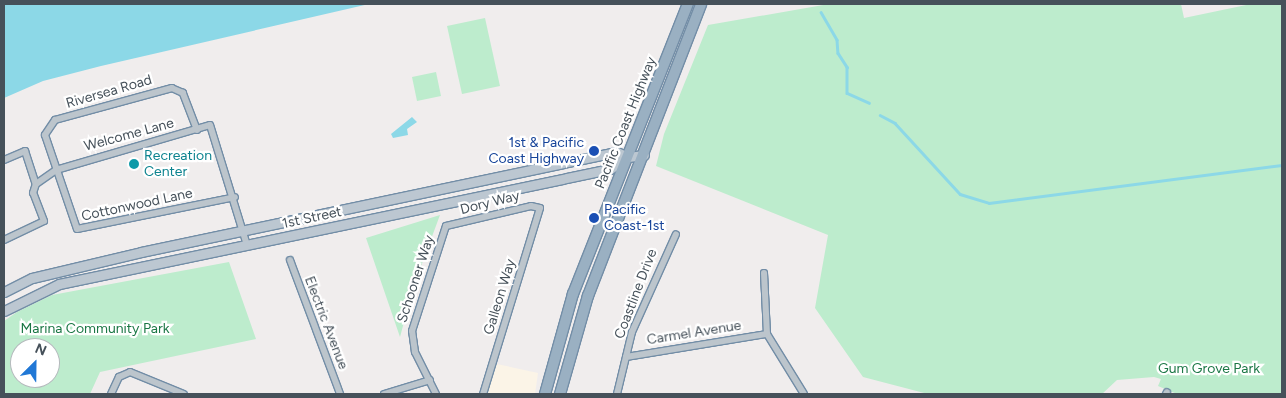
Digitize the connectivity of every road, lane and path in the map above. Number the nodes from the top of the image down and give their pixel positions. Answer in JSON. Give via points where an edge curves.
{"nodes":[{"id":1,"x":688,"y":4,"type":"edge"},
{"id":2,"x":701,"y":4,"type":"edge"},
{"id":3,"x":197,"y":130,"type":"junction"},
{"id":4,"x":644,"y":155,"type":"junction"},
{"id":5,"x":628,"y":157,"type":"junction"},
{"id":6,"x":4,"y":160,"type":"edge"},
{"id":7,"x":56,"y":170,"type":"junction"},
{"id":8,"x":36,"y":184,"type":"junction"},
{"id":9,"x":235,"y":198,"type":"junction"},
{"id":10,"x":540,"y":208,"type":"joint"},
{"id":11,"x":446,"y":226,"type":"joint"},
{"id":12,"x":244,"y":232,"type":"junction"},
{"id":13,"x":676,"y":234,"type":"dead end"},
{"id":14,"x":4,"y":240,"type":"edge"},
{"id":15,"x":247,"y":245,"type":"junction"},
{"id":16,"x":290,"y":260,"type":"dead end"},
{"id":17,"x":764,"y":273,"type":"dead end"},
{"id":18,"x":4,"y":292,"type":"edge"},
{"id":19,"x":4,"y":311,"type":"edge"},
{"id":20,"x":767,"y":334,"type":"junction"},
{"id":21,"x":626,"y":357,"type":"junction"},
{"id":22,"x":430,"y":380,"type":"junction"},
{"id":23,"x":111,"y":394,"type":"edge"},
{"id":24,"x":184,"y":394,"type":"edge"},
{"id":25,"x":340,"y":394,"type":"edge"},
{"id":26,"x":384,"y":394,"type":"edge"},
{"id":27,"x":436,"y":394,"type":"edge"},
{"id":28,"x":483,"y":394,"type":"edge"},
{"id":29,"x":545,"y":394,"type":"edge"},
{"id":30,"x":560,"y":394,"type":"edge"},
{"id":31,"x":617,"y":394,"type":"edge"},
{"id":32,"x":804,"y":394,"type":"edge"}],
"edges":[{"from":1,"to":5,"type":"highway","name":"Pacific Coast Highway"},
{"from":2,"to":4,"type":"highway","name":"Pacific Coast Highway"},
{"from":3,"to":7,"type":"street","name":"Welcome Lane"},
{"from":3,"to":7,"type":"street","name":"Riversea Road","via":[[178,89],[55,120],[45,135]]},
{"from":3,"to":9,"type":"street","name":"Welcome Lane","via":[[210,125]]},
{"from":4,"to":5,"type":"main road","name":"1st Street"},
{"from":4,"to":30,"type":"highway","name":"Pacific Coast Highway","via":[[576,329]]},
{"from":5,"to":12,"type":"main road","name":"1st Street","via":[[617,152]]},
{"from":5,"to":15,"type":"main road","name":"1st Street","via":[[610,169]]},
{"from":5,"to":29,"type":"highway","name":"Pacific Coast Highway","via":[[572,294]]},
{"from":6,"to":8,"type":"street","via":[[25,151]]},
{"from":7,"to":8,"type":"street","name":"Welcome Lane"},
{"from":7,"to":9,"type":"street","name":"Cottonwood Lane","via":[[81,231]]},
{"from":8,"to":14,"type":"street","via":[[33,192],[44,221]]},
{"from":9,"to":12,"type":"street"},
{"from":10,"to":11,"type":"street","name":"Dory Way","via":[[531,206]]},
{"from":10,"to":28,"type":"street","name":"Galleon Way"},
{"from":11,"to":22,"type":"street","name":"Schooner Way","via":[[412,331],[415,352]]},
{"from":12,"to":15,"type":"street"},
{"from":12,"to":18,"type":"main road","name":"1st Street","via":[[56,271]]},
{"from":13,"to":21,"type":"street","name":"Coastline Drive","via":[[648,291]]},
{"from":15,"to":19,"type":"main road","name":"1st Street","via":[[59,284]]},
{"from":16,"to":25,"type":"street","name":"Electric Avenue"},
{"from":17,"to":20,"type":"street"},
{"from":20,"to":21,"type":"street","name":"Carmel Avenue"},
{"from":20,"to":32,"type":"street"},
{"from":21,"to":31,"type":"street","name":"Coastline Drive"},
{"from":22,"to":26,"type":"street"},
{"from":22,"to":27,"type":"street","name":"Schooner Way"},
{"from":23,"to":24,"type":"street","via":[[122,374],[134,373]]}]}
